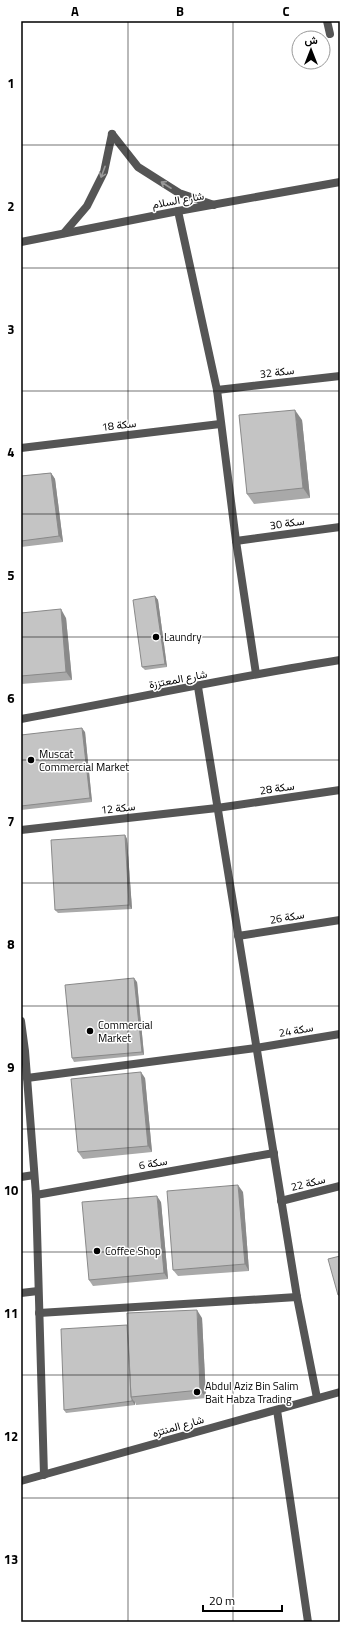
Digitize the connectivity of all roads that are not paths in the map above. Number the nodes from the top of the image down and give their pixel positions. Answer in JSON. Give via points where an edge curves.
{"nodes":[{"id":1,"x":340,"y":182,"type":"edge"},
{"id":2,"x":214,"y":205,"type":"junction"},
{"id":3,"x":178,"y":211,"type":"junction"},
{"id":4,"x":64,"y":233,"type":"junction"},
{"id":5,"x":21,"y":242,"type":"edge"},
{"id":6,"x":340,"y":376,"type":"edge"},
{"id":7,"x":217,"y":390,"type":"junction"},
{"id":8,"x":220,"y":424,"type":"junction"},
{"id":9,"x":21,"y":448,"type":"edge"},
{"id":10,"x":340,"y":527,"type":"edge"},
{"id":11,"x":236,"y":541,"type":"junction"},
{"id":12,"x":340,"y":660,"type":"edge"},
{"id":13,"x":256,"y":674,"type":"junction"},
{"id":14,"x":198,"y":687,"type":"junction"},
{"id":15,"x":21,"y":719,"type":"edge"},
{"id":16,"x":340,"y":790,"type":"edge"},
{"id":17,"x":217,"y":808,"type":"junction"},
{"id":18,"x":21,"y":830,"type":"edge"},
{"id":19,"x":340,"y":920,"type":"edge"},
{"id":20,"x":238,"y":936,"type":"junction"},
{"id":21,"x":21,"y":1021,"type":"edge"},
{"id":22,"x":340,"y":1034,"type":"edge"},
{"id":23,"x":256,"y":1048,"type":"junction"},
{"id":24,"x":23,"y":1051,"type":"edge"},
{"id":25,"x":27,"y":1078,"type":"junction"},
{"id":26,"x":274,"y":1153,"type":"junction"},
{"id":27,"x":34,"y":1175,"type":"junction"},
{"id":28,"x":21,"y":1177,"type":"edge"},
{"id":29,"x":340,"y":1186,"type":"edge"},
{"id":30,"x":36,"y":1195,"type":"junction"},
{"id":31,"x":281,"y":1201,"type":"junction"},
{"id":32,"x":38,"y":1291,"type":"junction"},
{"id":33,"x":21,"y":1293,"type":"edge"},
{"id":34,"x":297,"y":1297,"type":"junction"},
{"id":35,"x":38,"y":1313,"type":"junction"},
{"id":36,"x":340,"y":1392,"type":"edge"},
{"id":37,"x":317,"y":1398,"type":"junction"},
{"id":38,"x":277,"y":1410,"type":"junction"},
{"id":39,"x":44,"y":1475,"type":"junction"},
{"id":40,"x":21,"y":1481,"type":"edge"},
{"id":41,"x":308,"y":1622,"type":"edge"}],
"edges":[{"from":1,"to":2,"type":"street","name":"شارع السلام"},
{"from":2,"to":3,"type":"street","name":"شارع السلام"},
{"from":2,"to":4,"type":"street","one_way":true,"via":[[179,193],[138,167],[112,134],[104,172],[87,206]]},
{"from":3,"to":4,"type":"street","name":"شارع السلام"},
{"from":3,"to":7,"type":"street"},
{"from":4,"to":5,"type":"street","name":"شارع السلام"},
{"from":6,"to":7,"type":"street","name":"سكة 32"},
{"from":7,"to":8,"type":"street"},
{"from":8,"to":9,"type":"street","name":"سكة 18"},
{"from":8,"to":11,"type":"street"},
{"from":10,"to":11,"type":"street","name":"سكة 30"},
{"from":11,"to":13,"type":"street"},
{"from":12,"to":13,"type":"street","name":"شارع المعتززة"},
{"from":13,"to":14,"type":"street","name":"شارع المعتززة"},
{"from":14,"to":15,"type":"street","name":"شارع المعتززة"},
{"from":14,"to":17,"type":"street"},
{"from":16,"to":17,"type":"street","name":"سكة 28"},
{"from":17,"to":18,"type":"street","name":"سكة 12"},
{"from":17,"to":20,"type":"street"},
{"from":19,"to":20,"type":"street","name":"سكة 26"},
{"from":20,"to":23,"type":"street"},
{"from":21,"to":24,"type":"street"},
{"from":22,"to":23,"type":"street","name":"سكة 24"},
{"from":23,"to":25,"type":"street","name":"سكة 24"},
{"from":23,"to":26,"type":"street"},
{"from":24,"to":25,"type":"street"},
{"from":25,"to":27,"type":"street"},
{"from":26,"to":30,"type":"street","name":"سكة 6"},
{"from":26,"to":31,"type":"street"},
{"from":27,"to":28,"type":"street"},
{"from":27,"to":30,"type":"street"},
{"from":29,"to":31,"type":"street","name":"سكة 22"},
{"from":30,"to":32,"type":"street"},
{"from":31,"to":34,"type":"street"},
{"from":32,"to":33,"type":"street"},
{"from":32,"to":35,"type":"street"},
{"from":34,"to":35,"type":"street"},
{"from":34,"to":37,"type":"street"},
{"from":35,"to":39,"type":"street"},
{"from":36,"to":37,"type":"street","name":"شارع المنتزه"},
{"from":37,"to":38,"type":"street","name":"شارع المنتزه"},
{"from":38,"to":39,"type":"street","name":"شارع المنتزه"},
{"from":38,"to":41,"type":"street"},
{"from":39,"to":40,"type":"street","name":"شارع المنتزه"}]}
